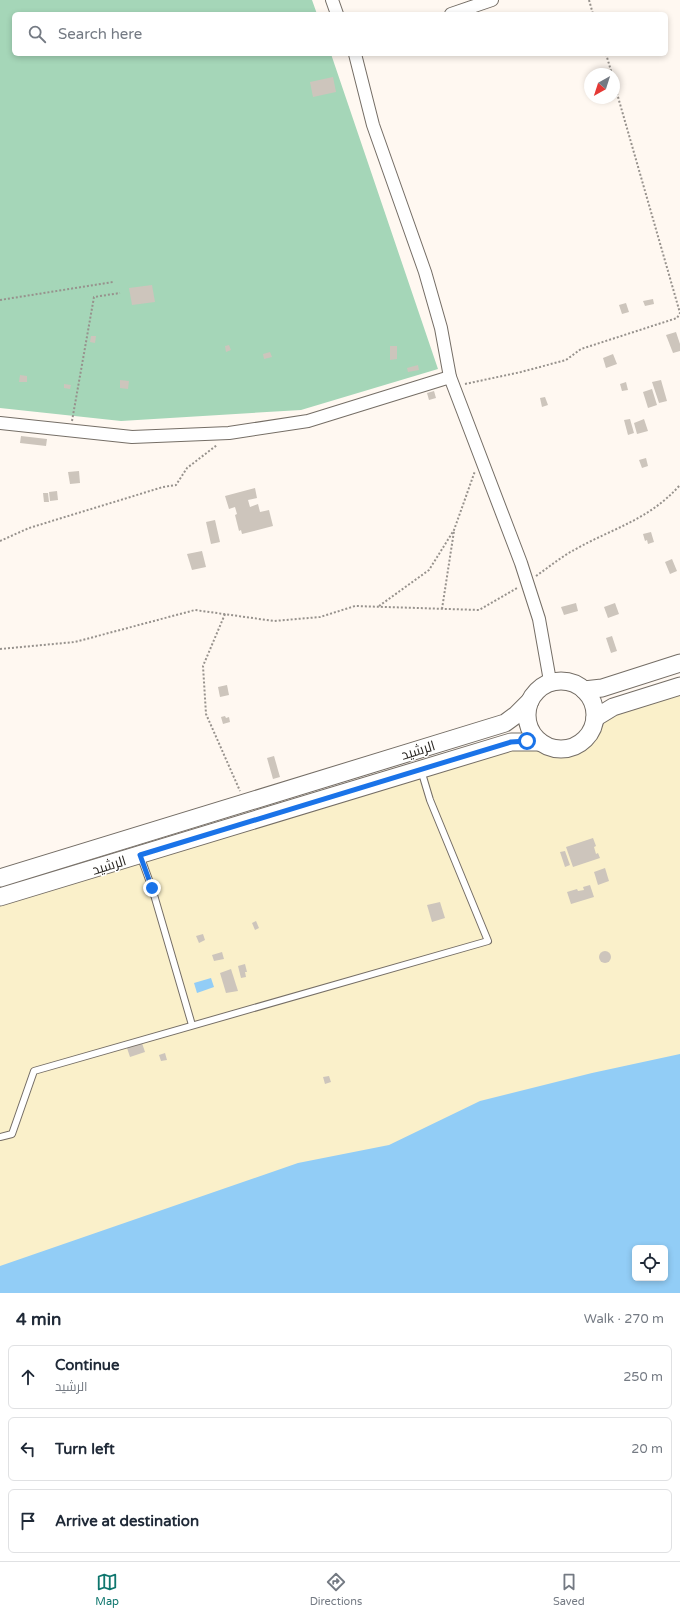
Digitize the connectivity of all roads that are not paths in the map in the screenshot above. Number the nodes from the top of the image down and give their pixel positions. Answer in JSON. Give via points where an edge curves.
{"nodes":[{"id":1,"x":332,"y":0,"type":"edge"},
{"id":2,"x":492,"y":0,"type":"edge"},
{"id":3,"x":336,"y":12,"type":"edge"},
{"id":4,"x":457,"y":12,"type":"edge"},
{"id":5,"x":355,"y":56,"type":"edge"},
{"id":6,"x":452,"y":381,"type":"junction"},
{"id":7,"x":0,"y":423,"type":"edge"},
{"id":8,"x":680,"y":663,"type":"edge"},
{"id":9,"x":550,"y":681,"type":"junction"},
{"id":10,"x":680,"y":686,"type":"edge"},
{"id":11,"x":584,"y":690,"type":"junction"},
{"id":12,"x":530,"y":701,"type":"junction"},
{"id":13,"x":595,"y":718,"type":"junction"},
{"id":14,"x":540,"y":742,"type":"junction"},
{"id":15,"x":420,"y":770,"type":"junction"},
{"id":16,"x":140,"y":855,"type":"junction"},
{"id":17,"x":0,"y":878,"type":"edge"},
{"id":18,"x":0,"y":898,"type":"edge"},
{"id":19,"x":192,"y":1025,"type":"junction"},
{"id":20,"x":0,"y":1136,"type":"edge"}],
"edges":[{"from":1,"to":3,"type":"street"},
{"from":2,"to":4,"type":"street"},
{"from":5,"to":6,"type":"street","via":[[373,125],[439,321]]},
{"from":6,"to":7,"type":"street","via":[[308,421],[228,434],[132,437]]},
{"from":6,"to":9,"type":"street","via":[[539,618]]},
{"from":8,"to":11,"type":"street","via":[[602,688]]},
{"from":9,"to":11,"type":"street","via":[[568,681]]},
{"from":9,"to":12,"type":"street","via":[[537,690]]},
{"from":10,"to":13,"type":"street","via":[[613,707]]},
{"from":11,"to":13,"type":"street","via":[[594,703]]},
{"from":12,"to":14,"type":"street","via":[[527,721],[530,731]]},
{"from":12,"to":17,"type":"street","name":"الرشيد","via":[[505,723]]},
{"from":13,"to":14,"type":"street","via":[[594,727],[588,737],[568,749],[556,749]]},
{"from":14,"to":15,"type":"street","name":"الرشيد","via":[[511,742]]},
{"from":15,"to":16,"type":"street","name":"الرشيد"},
{"from":15,"to":19,"type":"lane","via":[[488,941]]},
{"from":16,"to":18,"type":"street","name":"الرشيد"},
{"from":16,"to":19,"type":"lane"},
{"from":19,"to":20,"type":"lane","via":[[34,1071],[12,1134]]}]}
